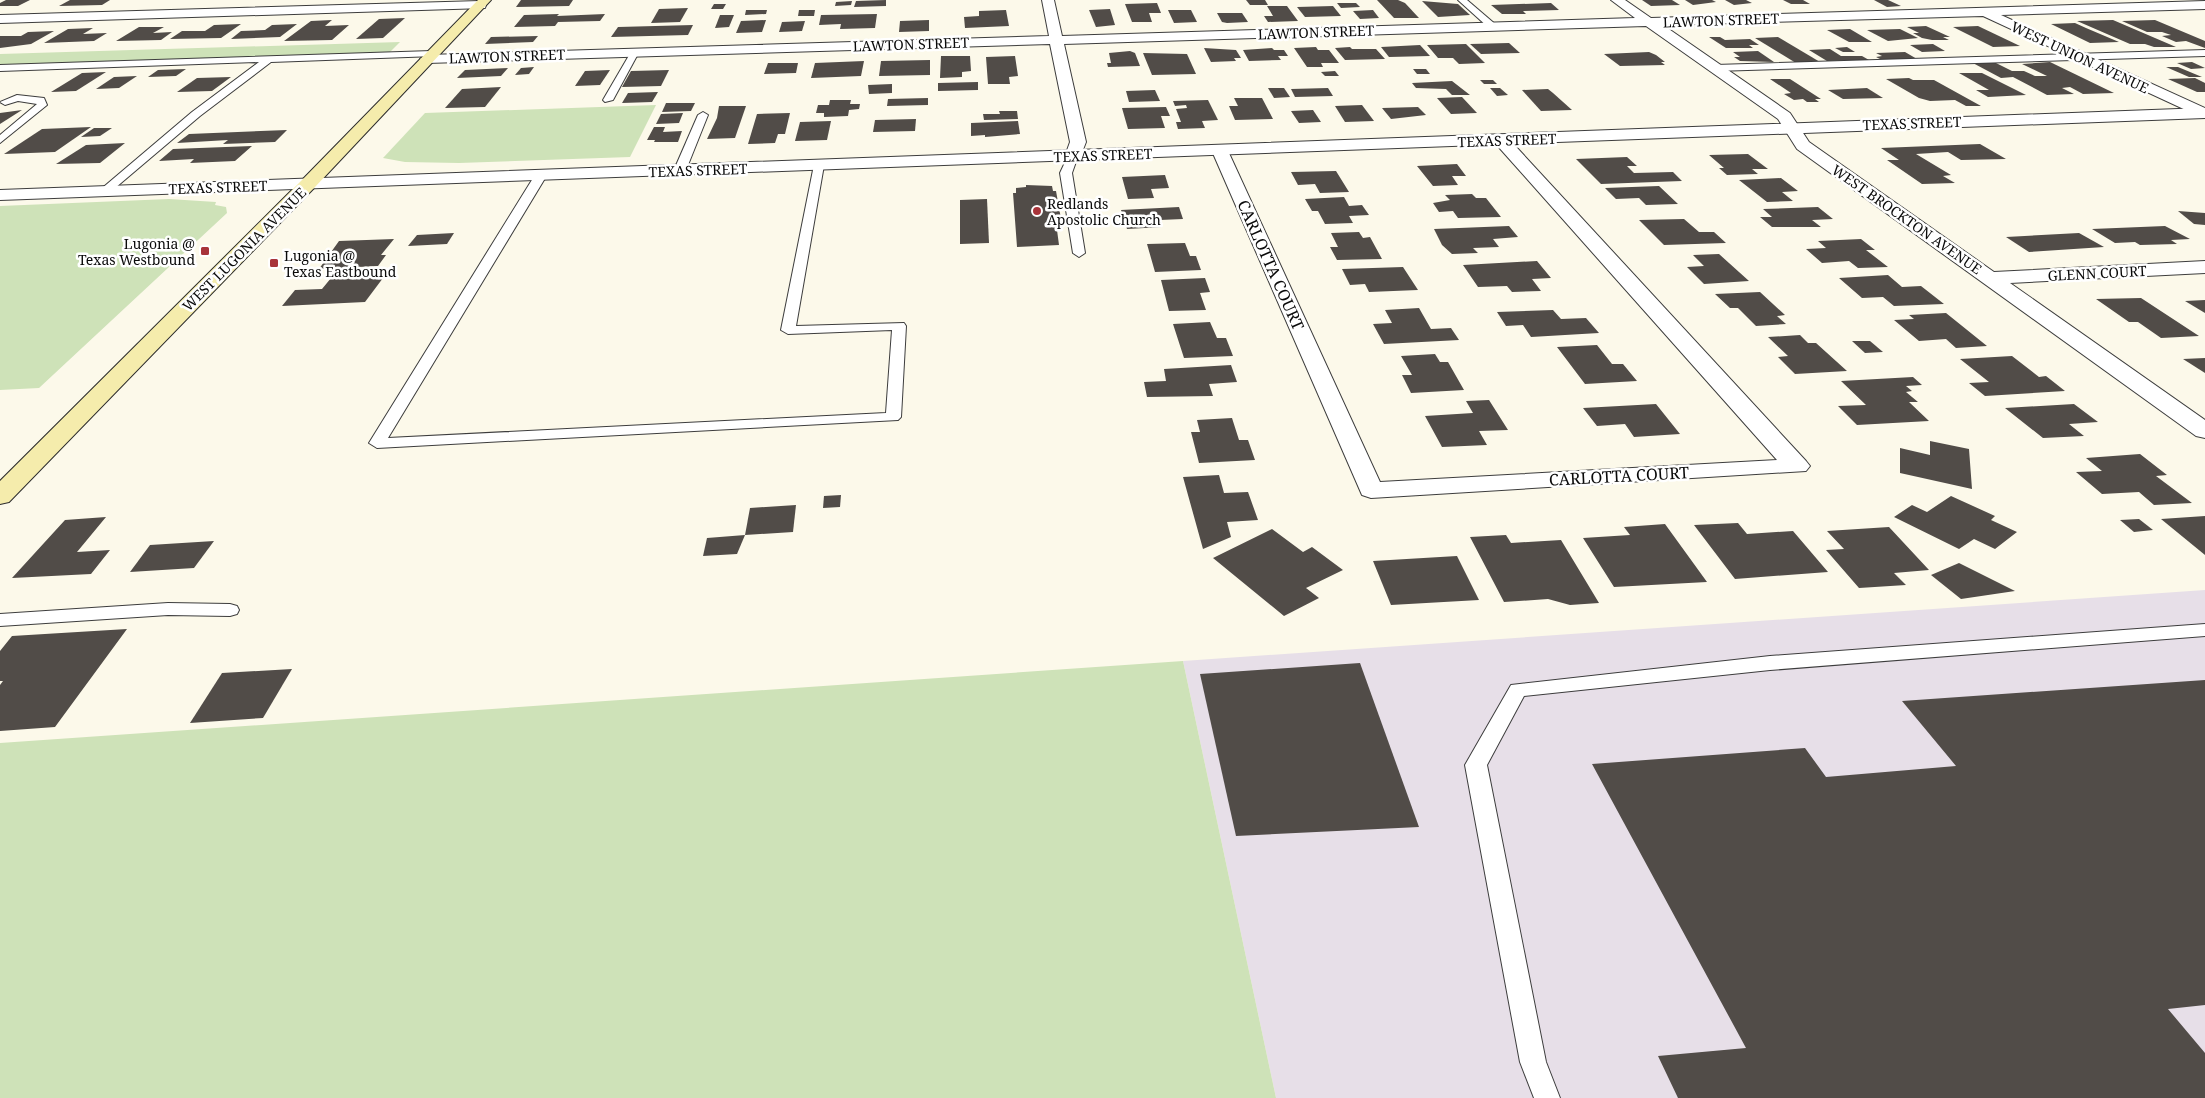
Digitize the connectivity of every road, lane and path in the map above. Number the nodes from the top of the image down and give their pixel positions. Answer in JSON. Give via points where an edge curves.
{"nodes":[{"id":1,"x":1048,"y":0,"type":"edge"},
{"id":2,"x":1462,"y":0,"type":"edge"},
{"id":3,"x":1617,"y":0,"type":"edge"},
{"id":4,"x":1957,"y":0,"type":"edge"},
{"id":5,"x":482,"y":3,"type":"edge"},
{"id":6,"x":2205,"y":5,"type":"edge"},
{"id":7,"x":1983,"y":12,"type":"junction"},
{"id":8,"x":0,"y":19,"type":"edge"},
{"id":9,"x":1647,"y":22,"type":"junction"},
{"id":10,"x":1492,"y":26,"type":"junction"},
{"id":11,"x":1056,"y":40,"type":"junction"},
{"id":12,"x":635,"y":52,"type":"junction"},
{"id":13,"x":2205,"y":53,"type":"edge"},
{"id":14,"x":430,"y":56,"type":"junction"},
{"id":15,"x":2080,"y":57,"type":"junction"},
{"id":16,"x":269,"y":60,"type":"junction"},
{"id":17,"x":0,"y":68,"type":"edge"},
{"id":18,"x":1715,"y":68,"type":"junction"},
{"id":19,"x":608,"y":100,"type":"dead end"},
{"id":20,"x":5,"y":102,"type":"dead end"},
{"id":21,"x":2204,"y":113,"type":"edge"},
{"id":22,"x":704,"y":115,"type":"dead end"},
{"id":23,"x":1793,"y":128,"type":"junction"},
{"id":24,"x":0,"y":140,"type":"edge"},
{"id":25,"x":1501,"y":140,"type":"junction"},
{"id":26,"x":1220,"y":151,"type":"junction"},
{"id":27,"x":1073,"y":156,"type":"junction"},
{"id":28,"x":819,"y":165,"type":"junction"},
{"id":29,"x":680,"y":170,"type":"junction"},
{"id":30,"x":541,"y":175,"type":"junction"},
{"id":31,"x":309,"y":183,"type":"junction"},
{"id":32,"x":104,"y":192,"type":"junction"},
{"id":33,"x":0,"y":195,"type":"edge"},
{"id":34,"x":1079,"y":254,"type":"dead end"},
{"id":35,"x":2205,"y":267,"type":"edge"},
{"id":36,"x":1990,"y":278,"type":"junction"},
{"id":37,"x":2205,"y":431,"type":"edge"},
{"id":38,"x":0,"y":496,"type":"edge"},
{"id":39,"x":230,"y":610,"type":"dead end"},
{"id":40,"x":0,"y":620,"type":"edge"},
{"id":41,"x":2205,"y":630,"type":"edge"},
{"id":42,"x":1548,"y":1098,"type":"edge"}],
"edges":[{"from":1,"to":11,"type":"street"},
{"from":2,"to":10,"type":"lane"},
{"from":3,"to":9,"type":"street","name":"WEST BROCKTON AVENUE"},
{"from":4,"to":7,"type":"street","name":"WEST UNION AVENUE"},
{"from":5,"to":8,"type":"street"},
{"from":5,"to":14,"type":"main road","name":"WEST LUGONIA AVENUE"},
{"from":6,"to":7,"type":"street","name":"LAWTON STREET"},
{"from":7,"to":9,"type":"street","name":"LAWTON STREET"},
{"from":7,"to":15,"type":"street","name":"WEST UNION AVENUE"},
{"from":9,"to":10,"type":"street","name":"LAWTON STREET"},
{"from":9,"to":18,"type":"street","name":"WEST BROCKTON AVENUE"},
{"from":10,"to":11,"type":"street","name":"LAWTON STREET"},
{"from":11,"to":12,"type":"street","name":"LAWTON STREET"},
{"from":11,"to":27,"type":"street","via":[[1078,142]]},
{"from":12,"to":14,"type":"street","name":"LAWTON STREET"},
{"from":12,"to":19,"type":"lane"},
{"from":13,"to":15,"type":"lane"},
{"from":14,"to":16,"type":"lane"},
{"from":14,"to":31,"type":"main road","name":"WEST LUGONIA AVENUE"},
{"from":15,"to":18,"type":"lane"},
{"from":15,"to":21,"type":"street","name":"WEST UNION AVENUE"},
{"from":16,"to":17,"type":"lane"},
{"from":16,"to":32,"type":"lane","via":[[196,114]]},
{"from":18,"to":23,"type":"street","name":"WEST BROCKTON AVENUE","via":[[1784,116]]},
{"from":20,"to":24,"type":"lane","via":[[28,98],[41,100],[42,105]]},
{"from":21,"to":23,"type":"street","name":"TEXAS STREET"},
{"from":22,"to":29,"type":"lane"},
{"from":23,"to":25,"type":"street","name":"TEXAS STREET"},
{"from":23,"to":36,"type":"street","name":"WEST BROCKTON AVENUE","via":[[1803,145]]},
{"from":25,"to":26,"type":"street","name":"TEXAS STREET"},
{"from":25,"to":26,"type":"street","name":"CARLOTTA COURT","via":[[1797,466],[1371,490]]},
{"from":26,"to":27,"type":"street","name":"TEXAS STREET"},
{"from":27,"to":28,"type":"street","name":"TEXAS STREET"},
{"from":27,"to":34,"type":"lane","via":[[1066,173]]},
{"from":28,"to":29,"type":"street","name":"TEXAS STREET"},
{"from":28,"to":30,"type":"lane","via":[[788,330],[899,326],[894,417],[377,443]]},
{"from":29,"to":30,"type":"street","name":"TEXAS STREET"},
{"from":30,"to":31,"type":"street","name":"TEXAS STREET"},
{"from":31,"to":32,"type":"street","name":"TEXAS STREET"},
{"from":31,"to":38,"type":"main road","name":"WEST LUGONIA AVENUE"},
{"from":32,"to":33,"type":"street","name":"TEXAS STREET"},
{"from":35,"to":36,"type":"street","name":"GLENN COURT"},
{"from":36,"to":37,"type":"street","name":"WEST BROCKTON AVENUE"},
{"from":39,"to":40,"type":"lane","via":[[168,609]]},
{"from":41,"to":42,"type":"lane","via":[[1770,663],[1518,690],[1476,765],[1533,1062]]}]}
